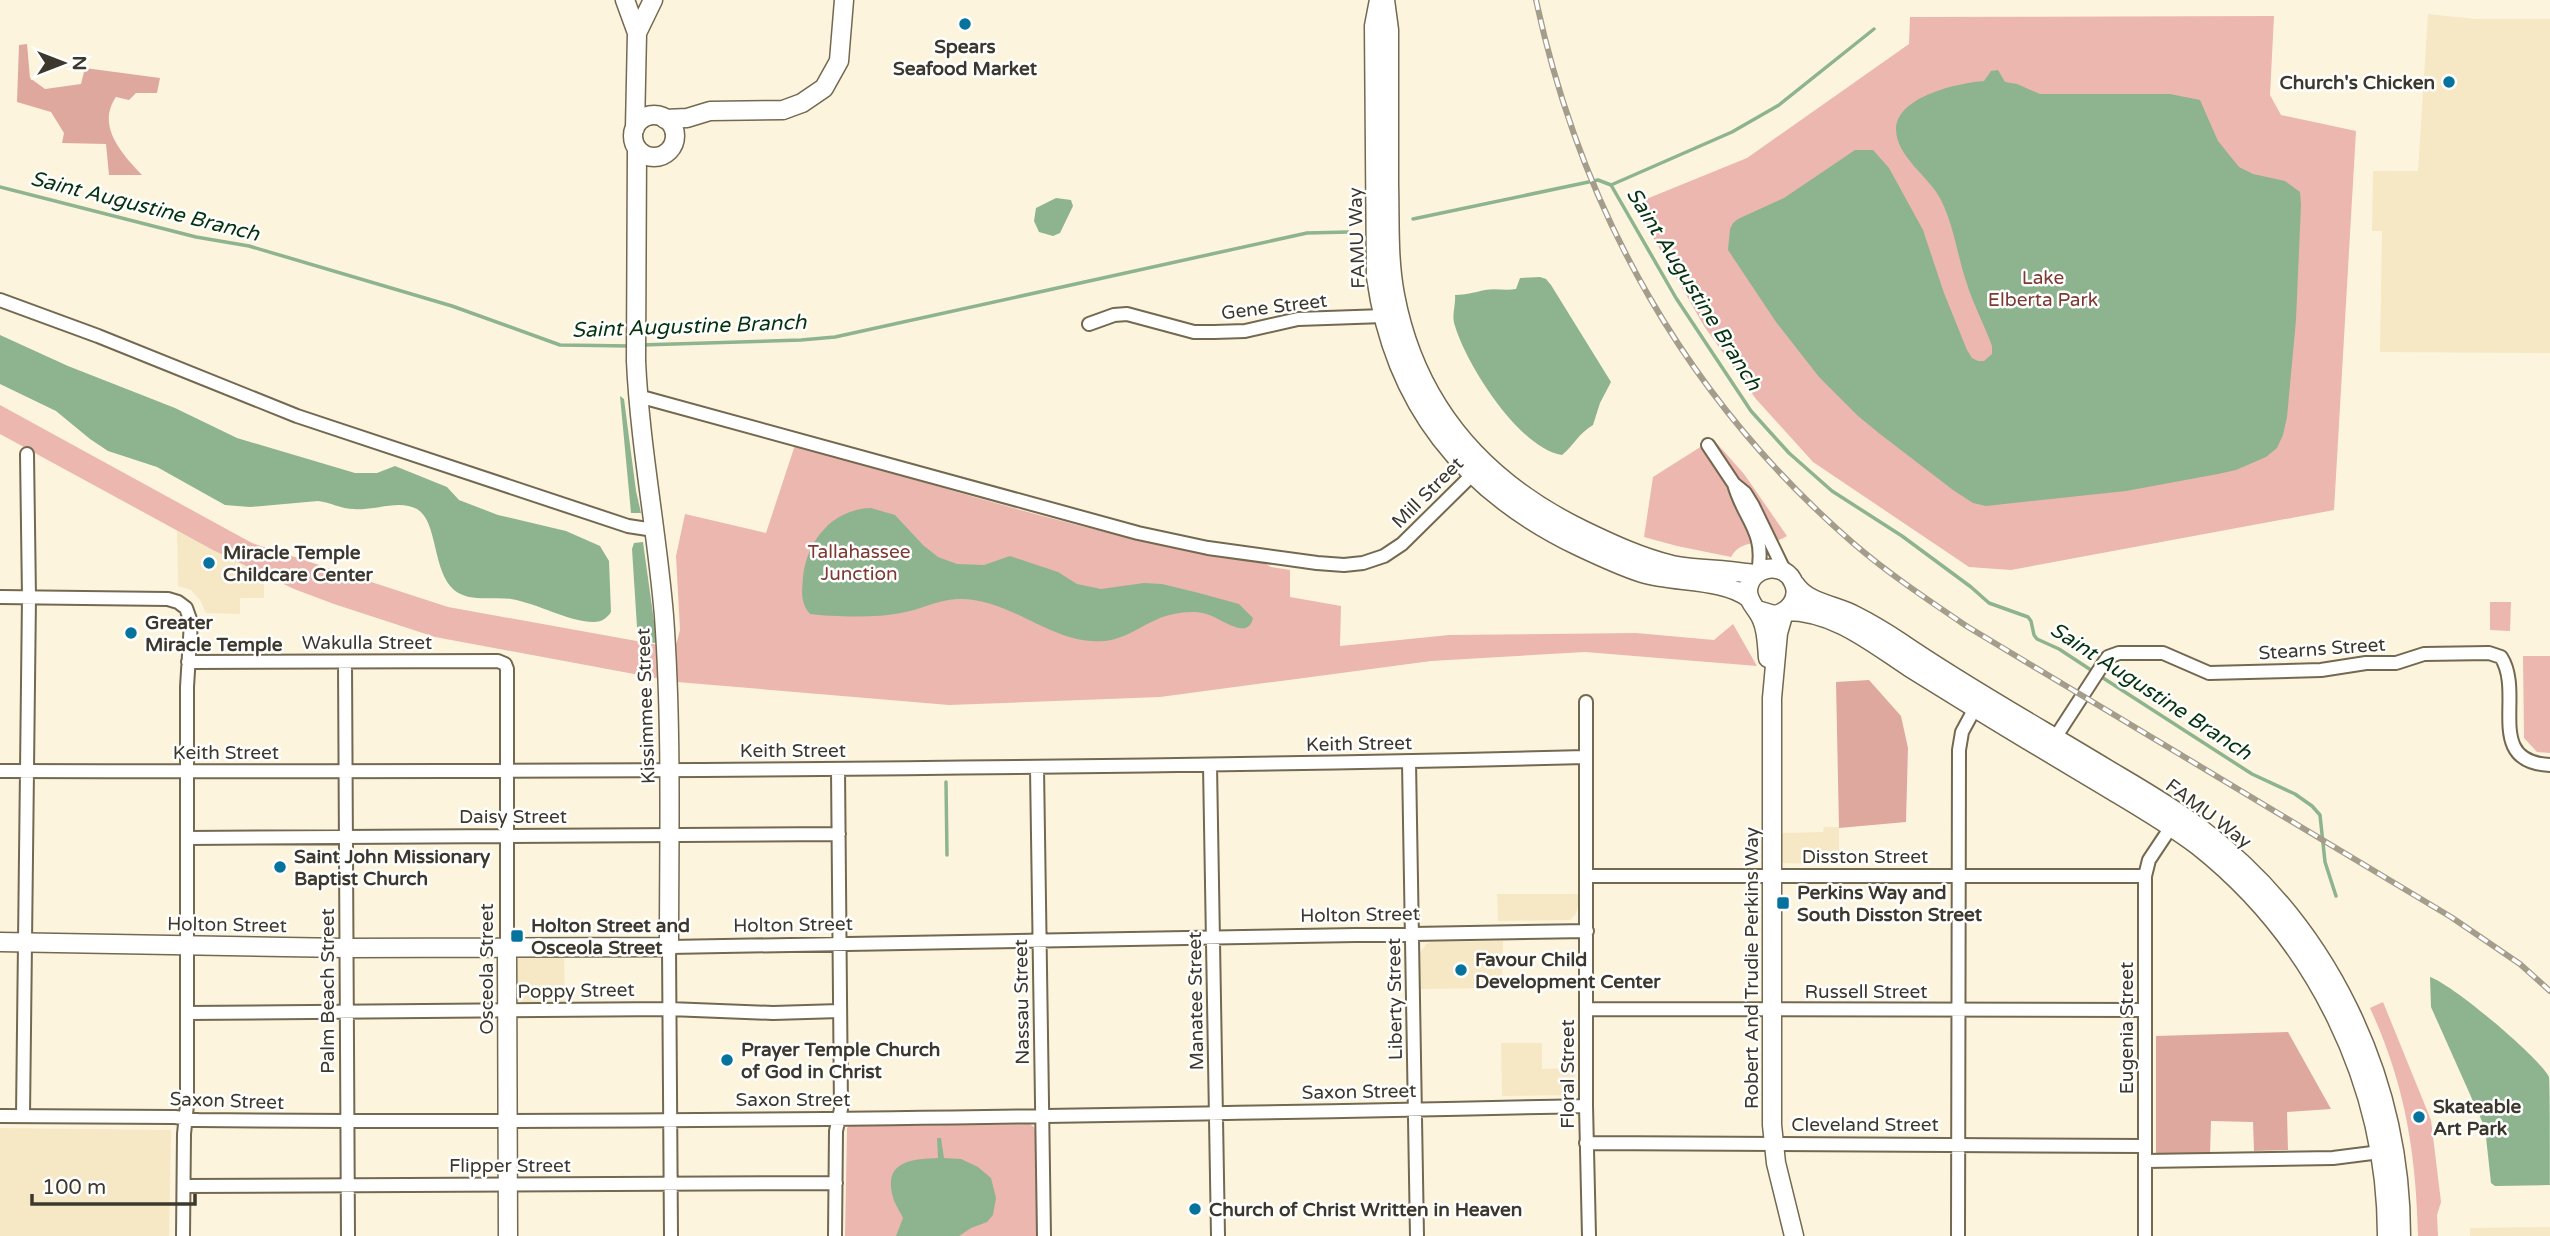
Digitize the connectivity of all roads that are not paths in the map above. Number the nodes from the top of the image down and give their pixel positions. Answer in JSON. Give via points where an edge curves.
{"nodes":[{"id":1,"x":625,"y":0,"type":"edge"},
{"id":2,"x":653,"y":0,"type":"edge"},
{"id":3,"x":844,"y":0,"type":"edge"},
{"id":4,"x":1379,"y":0,"type":"edge"},
{"id":5,"x":1385,"y":0,"type":"edge"},
{"id":6,"x":637,"y":33,"type":"junction"},
{"id":7,"x":637,"y":92,"type":"junction"},
{"id":8,"x":661,"y":117,"type":"junction"},
{"id":9,"x":687,"y":118,"type":"junction"},
{"id":10,"x":635,"y":128,"type":"junction"},
{"id":11,"x":674,"y":137,"type":"junction"},
{"id":12,"x":637,"y":148,"type":"junction"},
{"id":13,"x":657,"y":157,"type":"junction"},
{"id":14,"x":636,"y":177,"type":"junction"},
{"id":15,"x":0,"y":300,"type":"edge"},
{"id":16,"x":1384,"y":316,"type":"junction"},
{"id":17,"x":1090,"y":324,"type":"dead end"},
{"id":18,"x":638,"y":396,"type":"junction"},
{"id":19,"x":1708,"y":445,"type":"dead end"},
{"id":20,"x":27,"y":454,"type":"dead end"},
{"id":21,"x":1477,"y":469,"type":"junction"},
{"id":22,"x":1734,"y":484,"type":"junction"},
{"id":23,"x":654,"y":530,"type":"junction"},
{"id":24,"x":1757,"y":573,"type":"junction"},
{"id":25,"x":1790,"y":578,"type":"junction"},
{"id":26,"x":0,"y":597,"type":"edge"},
{"id":27,"x":29,"y":597,"type":"junction"},
{"id":28,"x":1753,"y":604,"type":"junction"},
{"id":29,"x":1785,"y":612,"type":"junction"},
{"id":30,"x":188,"y":662,"type":"junction"},
{"id":31,"x":345,"y":662,"type":"junction"},
{"id":32,"x":503,"y":662,"type":"joint"},
{"id":33,"x":1772,"y":698,"type":"junction"},
{"id":34,"x":1586,"y":702,"type":"dead end"},
{"id":35,"x":1975,"y":708,"type":"junction"},
{"id":36,"x":2055,"y":737,"type":"junction"},
{"id":37,"x":1585,"y":757,"type":"junction"},
{"id":38,"x":1409,"y":761,"type":"junction"},
{"id":39,"x":1210,"y":765,"type":"junction"},
{"id":40,"x":2550,"y":765,"type":"edge"},
{"id":41,"x":1037,"y":768,"type":"junction"},
{"id":42,"x":838,"y":769,"type":"junction"},
{"id":43,"x":0,"y":771,"type":"edge"},
{"id":44,"x":27,"y":771,"type":"junction"},
{"id":45,"x":188,"y":771,"type":"junction"},
{"id":46,"x":345,"y":771,"type":"junction"},
{"id":47,"x":668,"y":771,"type":"junction"},
{"id":48,"x":507,"y":772,"type":"junction"},
{"id":49,"x":2171,"y":828,"type":"junction"},
{"id":50,"x":668,"y":834,"type":"junction"},
{"id":51,"x":839,"y":834,"type":"junction"},
{"id":52,"x":507,"y":835,"type":"junction"},
{"id":53,"x":345,"y":836,"type":"junction"},
{"id":54,"x":188,"y":838,"type":"junction"},
{"id":55,"x":1959,"y":875,"type":"junction"},
{"id":56,"x":1586,"y":876,"type":"junction"},
{"id":57,"x":1771,"y":876,"type":"junction"},
{"id":58,"x":2145,"y":876,"type":"junction"},
{"id":59,"x":1587,"y":931,"type":"junction"},
{"id":60,"x":1412,"y":934,"type":"junction"},
{"id":61,"x":1213,"y":938,"type":"junction"},
{"id":62,"x":0,"y":942,"type":"edge"},
{"id":63,"x":25,"y":942,"type":"junction"},
{"id":64,"x":1039,"y":942,"type":"junction"},
{"id":65,"x":187,"y":944,"type":"junction"},
{"id":66,"x":840,"y":944,"type":"junction"},
{"id":67,"x":507,"y":947,"type":"junction"},
{"id":68,"x":669,"y":947,"type":"junction"},
{"id":69,"x":346,"y":948,"type":"junction"},
{"id":70,"x":669,"y":1009,"type":"junction"},
{"id":71,"x":1587,"y":1009,"type":"junction"},
{"id":72,"x":346,"y":1010,"type":"junction"},
{"id":73,"x":507,"y":1010,"type":"junction"},
{"id":74,"x":1771,"y":1010,"type":"junction"},
{"id":75,"x":1957,"y":1010,"type":"junction"},
{"id":76,"x":2145,"y":1010,"type":"junction"},
{"id":77,"x":840,"y":1011,"type":"junction"},
{"id":78,"x":187,"y":1013,"type":"junction"},
{"id":79,"x":1586,"y":1106,"type":"junction"},
{"id":80,"x":1415,"y":1109,"type":"junction"},
{"id":81,"x":1216,"y":1113,"type":"junction"},
{"id":82,"x":0,"y":1116,"type":"edge"},
{"id":83,"x":23,"y":1116,"type":"junction"},
{"id":84,"x":1042,"y":1116,"type":"junction"},
{"id":85,"x":186,"y":1118,"type":"junction"},
{"id":86,"x":839,"y":1118,"type":"junction"},
{"id":87,"x":670,"y":1119,"type":"junction"},
{"id":88,"x":347,"y":1121,"type":"junction"},
{"id":89,"x":507,"y":1121,"type":"junction"},
{"id":90,"x":1586,"y":1143,"type":"junction"},
{"id":91,"x":1773,"y":1144,"type":"junction"},
{"id":92,"x":1959,"y":1144,"type":"junction"},
{"id":93,"x":2145,"y":1146,"type":"junction"},
{"id":94,"x":2380,"y":1152,"type":"junction"},
{"id":95,"x":2145,"y":1161,"type":"junction"},
{"id":96,"x":836,"y":1183,"type":"junction"},
{"id":97,"x":508,"y":1184,"type":"junction"},
{"id":98,"x":671,"y":1185,"type":"junction"},
{"id":99,"x":184,"y":1186,"type":"junction"},
{"id":100,"x":347,"y":1186,"type":"junction"},
{"id":101,"x":183,"y":1236,"type":"edge"},
{"id":102,"x":348,"y":1236,"type":"edge"},
{"id":103,"x":508,"y":1236,"type":"edge"},
{"id":104,"x":671,"y":1236,"type":"edge"},
{"id":105,"x":835,"y":1236,"type":"edge"},
{"id":106,"x":1044,"y":1236,"type":"edge"},
{"id":107,"x":1218,"y":1236,"type":"edge"},
{"id":108,"x":1417,"y":1236,"type":"edge"},
{"id":109,"x":1589,"y":1236,"type":"edge"},
{"id":110,"x":1794,"y":1236,"type":"edge"},
{"id":111,"x":1958,"y":1236,"type":"edge"},
{"id":112,"x":2145,"y":1236,"type":"edge"},
{"id":113,"x":2387,"y":1236,"type":"edge"},
{"id":114,"x":2401,"y":1236,"type":"edge"}],
"edges":[{"from":1,"to":6,"type":"street"},
{"from":2,"to":6,"type":"street"},
{"from":3,"to":9,"type":"street","via":[[839,61],[824,88],[783,110],[710,111]]},
{"from":4,"to":16,"type":"street","name":"FAMU Way","via":[[1374,26],[1374,251]]},
{"from":5,"to":21,"type":"street","name":"FAMU Way","via":[[1390,245],[1397,304],[1408,346],[1427,387]]},
{"from":6,"to":7,"type":"street"},
{"from":7,"to":8,"type":"street"},
{"from":7,"to":10,"type":"street"},
{"from":8,"to":9,"type":"street"},
{"from":8,"to":10,"type":"street","via":[[644,118]]},
{"from":8,"to":11,"type":"street","via":[[670,123]]},
{"from":9,"to":11,"type":"street"},
{"from":10,"to":12,"type":"street"},
{"from":11,"to":13,"type":"street","via":[[669,150]]},
{"from":12,"to":13,"type":"street"},
{"from":12,"to":14,"type":"street","name":"Kissimmee Street"},
{"from":13,"to":14,"type":"street"},
{"from":14,"to":18,"type":"street","name":"Kissimmee Street"},
{"from":15,"to":23,"type":"street","via":[[306,419],[628,526]]},
{"from":16,"to":17,"type":"street","name":"Gene Street","via":[[1298,319],[1245,331],[1214,332],[1194,332],[1127,314]]},
{"from":16,"to":21,"type":"street","name":"FAMU Way","via":[[1414,397],[1438,435]]},
{"from":18,"to":21,"type":"street","name":"Mill Street","via":[[1125,530],[1208,548],[1317,563],[1354,564],[1390,552]]},
{"from":18,"to":23,"type":"street","name":"Kissimmee Street"},
{"from":19,"to":22,"type":"street"},
{"from":20,"to":27,"type":"street"},
{"from":21,"to":24,"type":"street","name":"FAMU Way","via":[[1534,504],[1632,553],[1687,568]]},
{"from":21,"to":28,"type":"street","name":"FAMU Way","via":[[1503,502],[1615,563],[1668,579],[1730,587]]},
{"from":22,"to":24,"type":"street","via":[[1759,538]]},
{"from":22,"to":25,"type":"street","via":[[1763,522]]},
{"from":23,"to":47,"type":"street","name":"Kissimmee Street","via":[[666,659]]},
{"from":24,"to":25,"type":"street","name":"FAMU Way","via":[[1772,568]]},
{"from":24,"to":28,"type":"street","via":[[1750,583]]},
{"from":25,"to":29,"type":"street","via":[[1795,597]]},
{"from":25,"to":36,"type":"street","name":"FAMU Way","via":[[1808,597],[1870,623]]},
{"from":26,"to":27,"type":"street"},
{"from":27,"to":30,"type":"street","via":[[164,598],[178,602],[191,622]]},
{"from":27,"to":44,"type":"street"},
{"from":28,"to":29,"type":"street","name":"FAMU Way","via":[[1770,615]]},
{"from":28,"to":33,"type":"street","name":"Robert And Trudie Perkins Way","via":[[1765,629]]},
{"from":29,"to":33,"type":"street","name":"Robert And Trudie Perkins Way","via":[[1778,633]]},
{"from":29,"to":35,"type":"street","name":"FAMU Way","via":[[1813,614],[1845,626]]},
{"from":30,"to":31,"type":"street","name":"Wakulla Street"},
{"from":30,"to":45,"type":"street"},
{"from":31,"to":32,"type":"street","name":"Wakulla Street"},
{"from":31,"to":46,"type":"street","name":"Palm Beach Street"},
{"from":32,"to":48,"type":"street","name":"Osceola Street","via":[[507,668]]},
{"from":33,"to":57,"type":"street","name":"Robert And Trudie Perkins Way"},
{"from":34,"to":37,"type":"street","name":"Floral Street"},
{"from":35,"to":49,"type":"street","name":"FAMU Way"},
{"from":35,"to":55,"type":"street","via":[[1959,744]]},
{"from":36,"to":40,"type":"street","name":"Stearns Street","via":[[2108,657],[2119,653],[2173,656],[2209,673],[2310,671],[2396,663],[2424,654],[2489,653],[2501,657],[2510,675],[2514,748],[2524,760]]},
{"from":36,"to":114,"type":"street","name":"FAMU Way","via":[[2213,838],[2265,886],[2312,944],[2351,1012],[2382,1091],[2396,1158]]},
{"from":37,"to":38,"type":"street","name":"Keith Street"},
{"from":37,"to":56,"type":"street","name":"Floral Street"},
{"from":38,"to":39,"type":"street","name":"Keith Street"},
{"from":38,"to":60,"type":"street","name":"Liberty Street"},
{"from":39,"to":41,"type":"street","name":"Keith Street"},
{"from":39,"to":61,"type":"street","name":"Manatee Street"},
{"from":41,"to":42,"type":"street","name":"Keith Street"},
{"from":41,"to":64,"type":"street","name":"Nassau Street"},
{"from":42,"to":47,"type":"street","name":"Keith Street"},
{"from":42,"to":51,"type":"street"},
{"from":43,"to":44,"type":"street","name":"Keith Street"},
{"from":44,"to":45,"type":"street","name":"Keith Street"},
{"from":44,"to":63,"type":"street"},
{"from":45,"to":46,"type":"street","name":"Keith Street"},
{"from":45,"to":54,"type":"street"},
{"from":46,"to":48,"type":"street","name":"Keith Street"},
{"from":46,"to":53,"type":"street","name":"Palm Beach Street"},
{"from":47,"to":48,"type":"street","name":"Keith Street"},
{"from":47,"to":50,"type":"street","name":"Kissimmee Street"},
{"from":48,"to":52,"type":"street","name":"Osceola Street"},
{"from":49,"to":58,"type":"street","name":"Eugenia Street","via":[[2149,860]]},
{"from":49,"to":94,"type":"street","name":"FAMU Way","via":[[2249,892],[2309,969],[2350,1048]]},
{"from":50,"to":51,"type":"street","name":"Daisy Street"},
{"from":50,"to":52,"type":"street","name":"Daisy Street"},
{"from":50,"to":68,"type":"street","name":"Kissimmee Street"},
{"from":51,"to":66,"type":"street"},
{"from":52,"to":53,"type":"street","name":"Daisy Street"},
{"from":52,"to":67,"type":"street","name":"Osceola Street"},
{"from":53,"to":54,"type":"street","name":"Daisy Street"},
{"from":53,"to":69,"type":"street","name":"Palm Beach Street"},
{"from":54,"to":65,"type":"street"},
{"from":55,"to":57,"type":"street","name":"Disston Street"},
{"from":55,"to":58,"type":"street","name":"Disston Street"},
{"from":55,"to":75,"type":"street"},
{"from":56,"to":57,"type":"street","name":"Disston Street"},
{"from":56,"to":59,"type":"street","name":"Floral Street"},
{"from":57,"to":74,"type":"street","name":"Robert And Trudie Perkins Way"},
{"from":58,"to":76,"type":"street","name":"Eugenia Street"},
{"from":59,"to":60,"type":"street","name":"Holton Street"},
{"from":59,"to":71,"type":"street","name":"Floral Street"},
{"from":60,"to":61,"type":"street","name":"Holton Street"},
{"from":60,"to":80,"type":"street","name":"Liberty Street"},
{"from":61,"to":64,"type":"street","name":"Holton Street"},
{"from":61,"to":81,"type":"street","name":"Manatee Street"},
{"from":62,"to":63,"type":"street","name":"Holton Street"},
{"from":63,"to":65,"type":"street","name":"Holton Street"},
{"from":63,"to":83,"type":"street"},
{"from":64,"to":66,"type":"street","name":"Holton Street"},
{"from":64,"to":84,"type":"street","name":"Nassau Street"},
{"from":65,"to":69,"type":"street","name":"Holton Street"},
{"from":65,"to":78,"type":"street"},
{"from":66,"to":68,"type":"street","name":"Holton Street"},
{"from":66,"to":77,"type":"street"},
{"from":67,"to":68,"type":"street","name":"Holton Street"},
{"from":67,"to":69,"type":"street","name":"Holton Street"},
{"from":67,"to":73,"type":"street","name":"Osceola Street"},
{"from":68,"to":70,"type":"street","name":"Kissimmee Street"},
{"from":69,"to":72,"type":"street","name":"Palm Beach Street"},
{"from":70,"to":73,"type":"street","name":"Poppy Street"},
{"from":70,"to":77,"type":"street","name":"Poppy Street"},
{"from":70,"to":87,"type":"street","name":"Kissimmee Street"},
{"from":71,"to":74,"type":"street","name":"Russell Street"},
{"from":71,"to":79,"type":"street","name":"Floral Street"},
{"from":72,"to":73,"type":"street","name":"Poppy Street"},
{"from":72,"to":78,"type":"street","name":"Poppy Street"},
{"from":72,"to":88,"type":"street","name":"Palm Beach Street"},
{"from":73,"to":89,"type":"street","name":"Osceola Street"},
{"from":74,"to":75,"type":"street","name":"Russell Street"},
{"from":74,"to":91,"type":"street","name":"Robert And Trudie Perkins Way"},
{"from":75,"to":76,"type":"street","name":"Russell Street"},
{"from":75,"to":92,"type":"street"},
{"from":76,"to":93,"type":"street","name":"Eugenia Street"},
{"from":77,"to":86,"type":"street"},
{"from":78,"to":85,"type":"street"},
{"from":79,"to":80,"type":"street","name":"Saxon Street"},
{"from":79,"to":90,"type":"street","name":"Floral Street"},
{"from":80,"to":81,"type":"street","name":"Saxon Street"},
{"from":80,"to":108,"type":"street","name":"Liberty Street"},
{"from":81,"to":84,"type":"street","name":"Saxon Street"},
{"from":81,"to":107,"type":"street","name":"Manatee Street"},
{"from":82,"to":83,"type":"street","name":"Saxon Street"},
{"from":83,"to":85,"type":"street","name":"Saxon Street"},
{"from":84,"to":86,"type":"street","name":"Saxon Street"},
{"from":84,"to":106,"type":"street","name":"Nassau Street"},
{"from":85,"to":88,"type":"street","name":"Saxon Street"},
{"from":85,"to":99,"type":"street"},
{"from":86,"to":87,"type":"street","name":"Saxon Street"},
{"from":86,"to":96,"type":"street"},
{"from":87,"to":89,"type":"street","name":"Saxon Street"},
{"from":87,"to":98,"type":"street","name":"Kissimmee Street"},
{"from":88,"to":89,"type":"street","name":"Saxon Street"},
{"from":88,"to":100,"type":"street","name":"Palm Beach Street"},
{"from":89,"to":97,"type":"street","name":"Osceola Street"},
{"from":90,"to":91,"type":"street","name":"Cleveland Street"},
{"from":90,"to":109,"type":"street","name":"Floral Street"},
{"from":91,"to":92,"type":"street","name":"Cleveland Street"},
{"from":91,"to":110,"type":"street","name":"Robert And Trudie Perkins Way"},
{"from":92,"to":93,"type":"street","name":"Cleveland Street"},
{"from":92,"to":111,"type":"street"},
{"from":93,"to":95,"type":"street","name":"Eugenia Street"},
{"from":94,"to":95,"type":"street","via":[[2333,1158]]},
{"from":94,"to":113,"type":"street","name":"FAMU Way"},
{"from":95,"to":112,"type":"street","name":"Eugenia Street"},
{"from":96,"to":98,"type":"street","name":"Flipper Street"},
{"from":96,"to":105,"type":"street"},
{"from":97,"to":98,"type":"street","name":"Flipper Street"},
{"from":97,"to":100,"type":"street","name":"Flipper Street"},
{"from":97,"to":103,"type":"street","name":"Osceola Street"},
{"from":98,"to":104,"type":"street","name":"Kissimmee Street"},
{"from":99,"to":100,"type":"street","name":"Flipper Street"},
{"from":99,"to":101,"type":"street"},
{"from":100,"to":102,"type":"street","name":"Palm Beach Street"}]}
